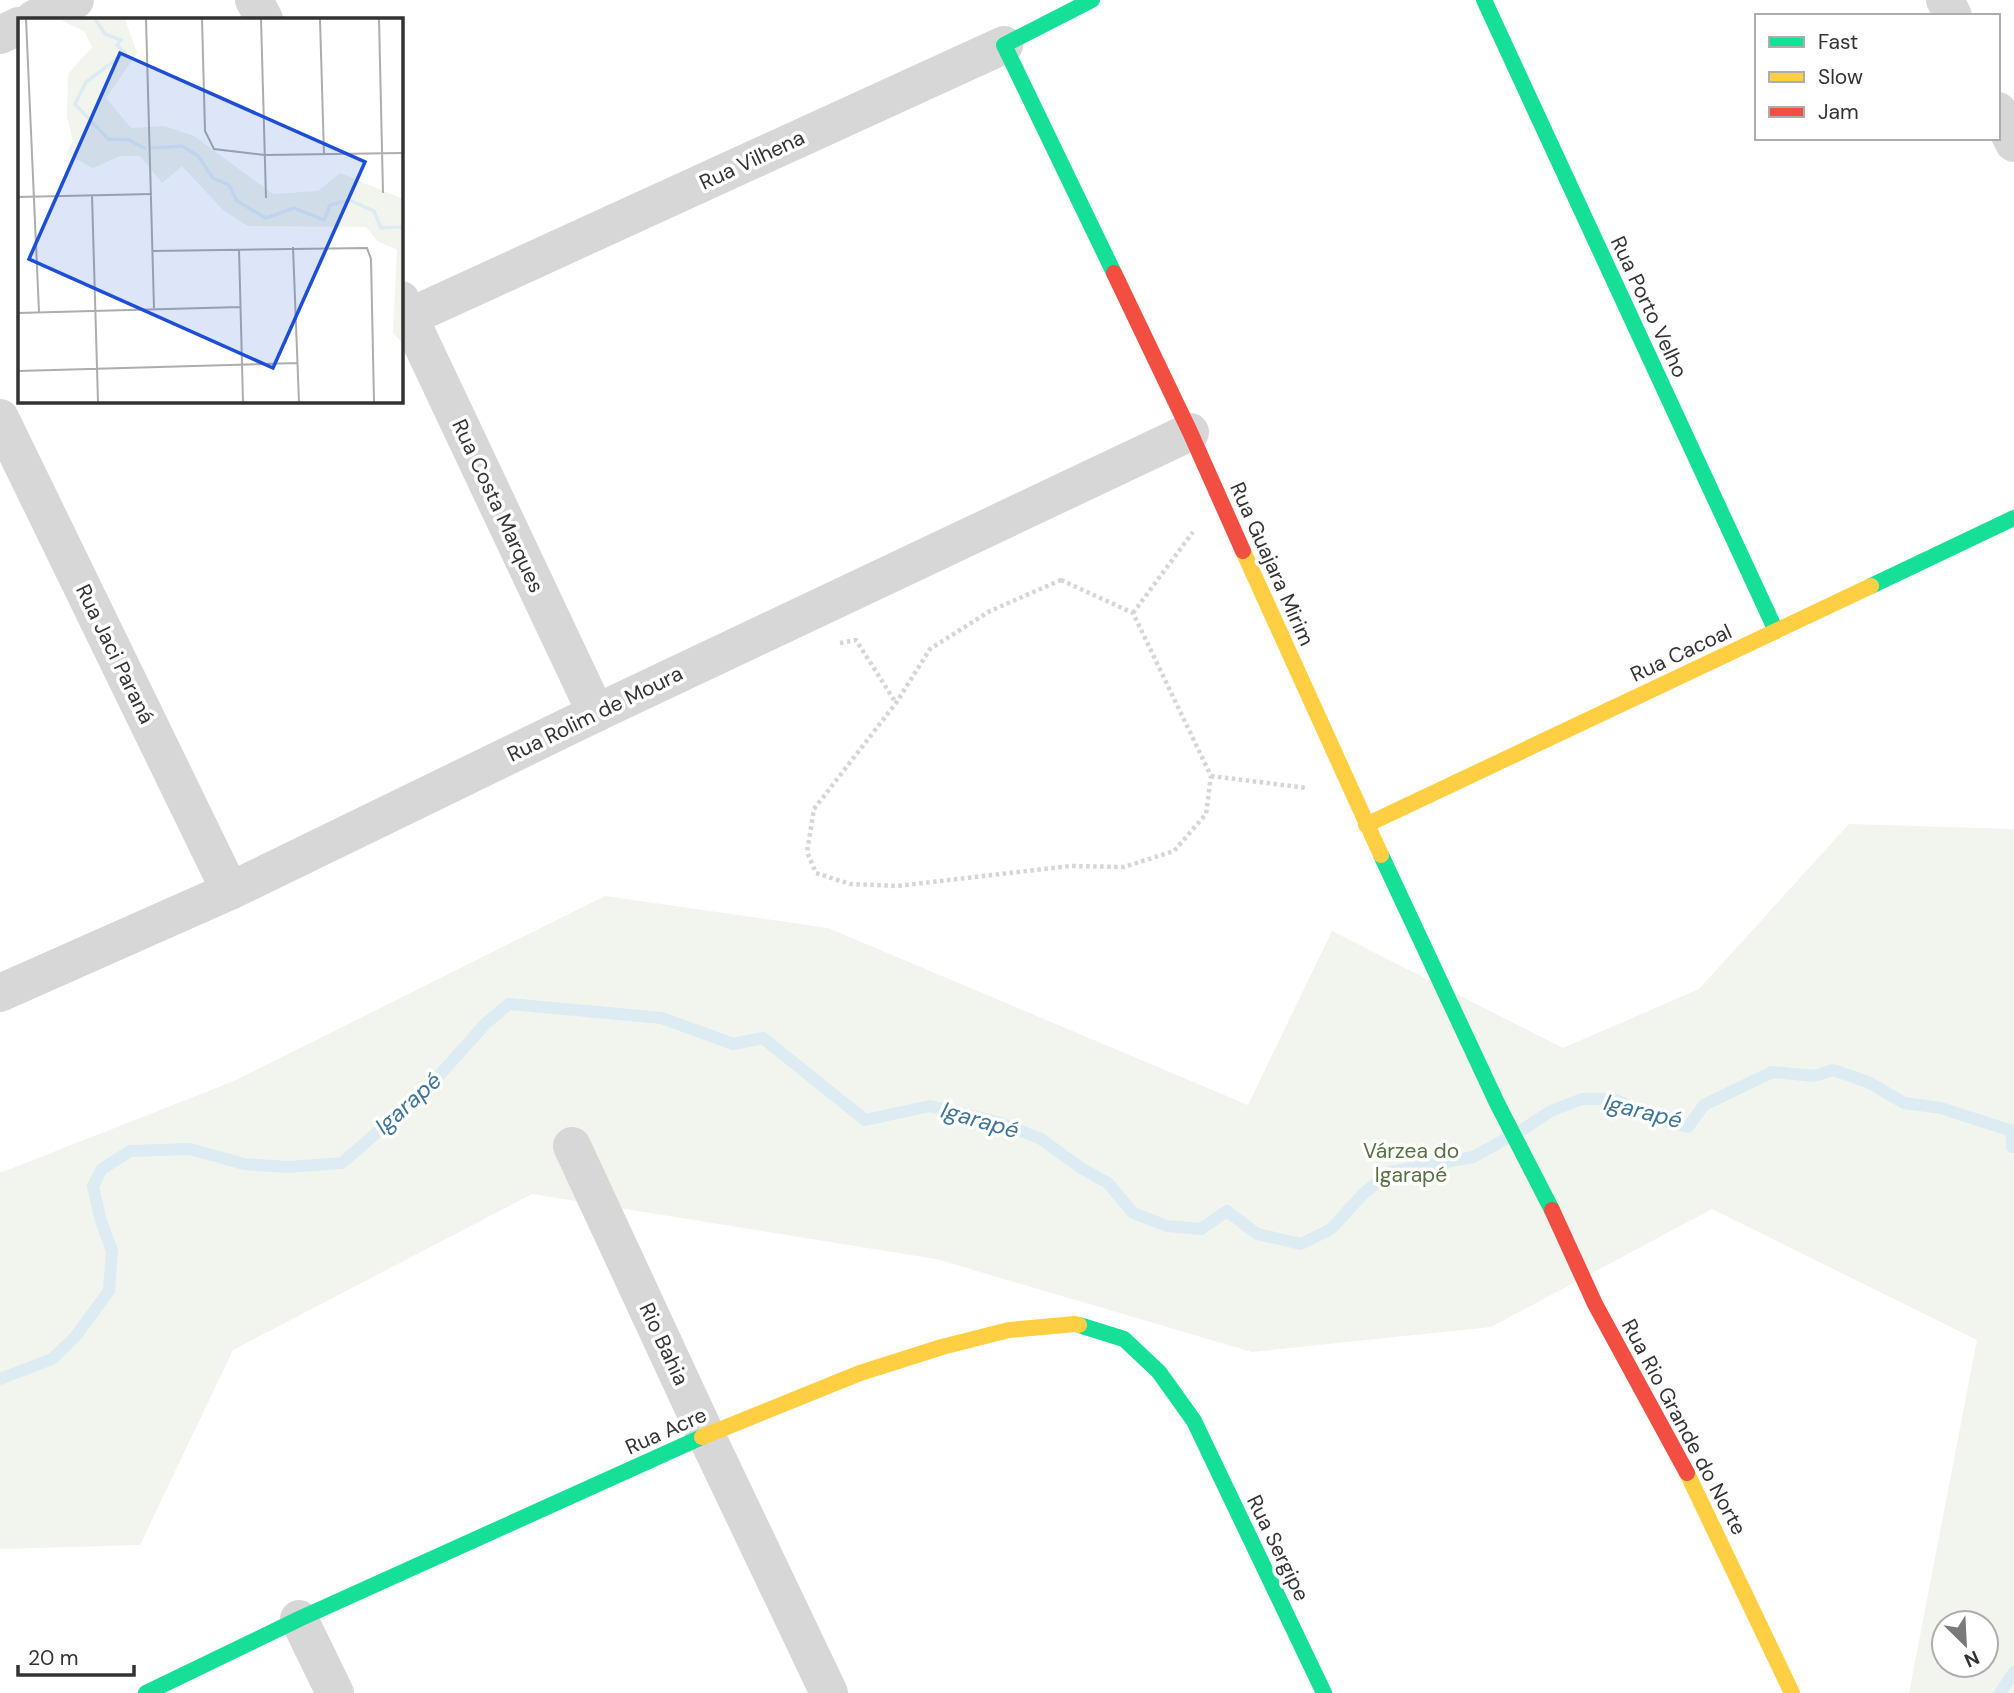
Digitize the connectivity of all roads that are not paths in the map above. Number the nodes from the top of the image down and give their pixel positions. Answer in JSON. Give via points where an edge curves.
{"nodes":[{"id":1,"x":75,"y":0,"type":"edge"},
{"id":2,"x":254,"y":0,"type":"edge"},
{"id":3,"x":1092,"y":0,"type":"edge"},
{"id":4,"x":1484,"y":0,"type":"edge"},
{"id":5,"x":36,"y":18,"type":"edge"},
{"id":6,"x":263,"y":18,"type":"edge"},
{"id":7,"x":18,"y":26,"type":"edge"},
{"id":8,"x":0,"y":35,"type":"edge"},
{"id":9,"x":1004,"y":45,"type":"junction"},
{"id":10,"x":2000,"y":115,"type":"edge"},
{"id":11,"x":2014,"y":143,"type":"edge"},
{"id":12,"x":405,"y":309,"type":"edge"},
{"id":13,"x":0,"y":418,"type":"edge"},
{"id":14,"x":1190,"y":432,"type":"junction"},
{"id":15,"x":2014,"y":518,"type":"edge"},
{"id":16,"x":1776,"y":631,"type":"junction"},
{"id":17,"x":596,"y":713,"type":"junction"},
{"id":18,"x":1366,"y":825,"type":"junction"},
{"id":19,"x":230,"y":891,"type":"junction"},
{"id":20,"x":0,"y":993,"type":"edge"},
{"id":21,"x":1497,"y":1103,"type":"joint"},
{"id":22,"x":572,"y":1146,"type":"dead end"},
{"id":23,"x":1194,"y":1421,"type":"joint"},
{"id":24,"x":706,"y":1436,"type":"junction"},
{"id":25,"x":299,"y":1619,"type":"junction"},
{"id":26,"x":146,"y":1693,"type":"edge"},
{"id":27,"x":334,"y":1693,"type":"edge"},
{"id":28,"x":829,"y":1693,"type":"edge"},
{"id":29,"x":1324,"y":1693,"type":"edge"},
{"id":30,"x":1792,"y":1693,"type":"edge"}],
"edges":[{"from":1,"to":5,"type":"street"},
{"from":2,"to":6,"type":"street"},
{"from":3,"to":9,"type":"street","name":"Rua Vilhena"},
{"from":4,"to":16,"type":"street","name":"Rua Porto Velho"},
{"from":7,"to":8,"type":"street"},
{"from":9,"to":12,"type":"street","name":"Rua Vilhena"},
{"from":9,"to":14,"type":"street","name":"Rua Guajara Mirim"},
{"from":10,"to":11,"type":"street"},
{"from":12,"to":17,"type":"street","name":"Rua Costa Marques"},
{"from":13,"to":19,"type":"street","name":"Rua Jaci Paraná"},
{"from":14,"to":17,"type":"street","name":"Rua Rolim de Moura"},
{"from":14,"to":18,"type":"street","name":"Rua Guajara Mirim"},
{"from":15,"to":16,"type":"street","name":"Rua Cacoal"},
{"from":16,"to":18,"type":"street","name":"Rua Cacoal"},
{"from":17,"to":19,"type":"street","name":"Rua Rolim de Moura"},
{"from":18,"to":21,"type":"street","name":"Rua Guajara Mirim"},
{"from":19,"to":20,"type":"street","name":"Rua Rolim de Moura"},
{"from":21,"to":30,"type":"street","name":"Rua Rio Grande do Norte","via":[[1595,1304],[1699,1494]]},
{"from":22,"to":24,"type":"street","name":"Rio Bahia"},
{"from":23,"to":24,"type":"street","name":"Rua Acre","via":[[1159,1372],[1124,1339],[1074,1324],[1009,1330],[942,1347],[860,1373]]},
{"from":23,"to":29,"type":"street","name":"Rua Sergipe"},
{"from":24,"to":25,"type":"street","name":"Rua Acre"},
{"from":24,"to":28,"type":"street","name":"Rio Bahia"},
{"from":25,"to":26,"type":"street","name":"Rua Acre"},
{"from":25,"to":27,"type":"street"}]}
